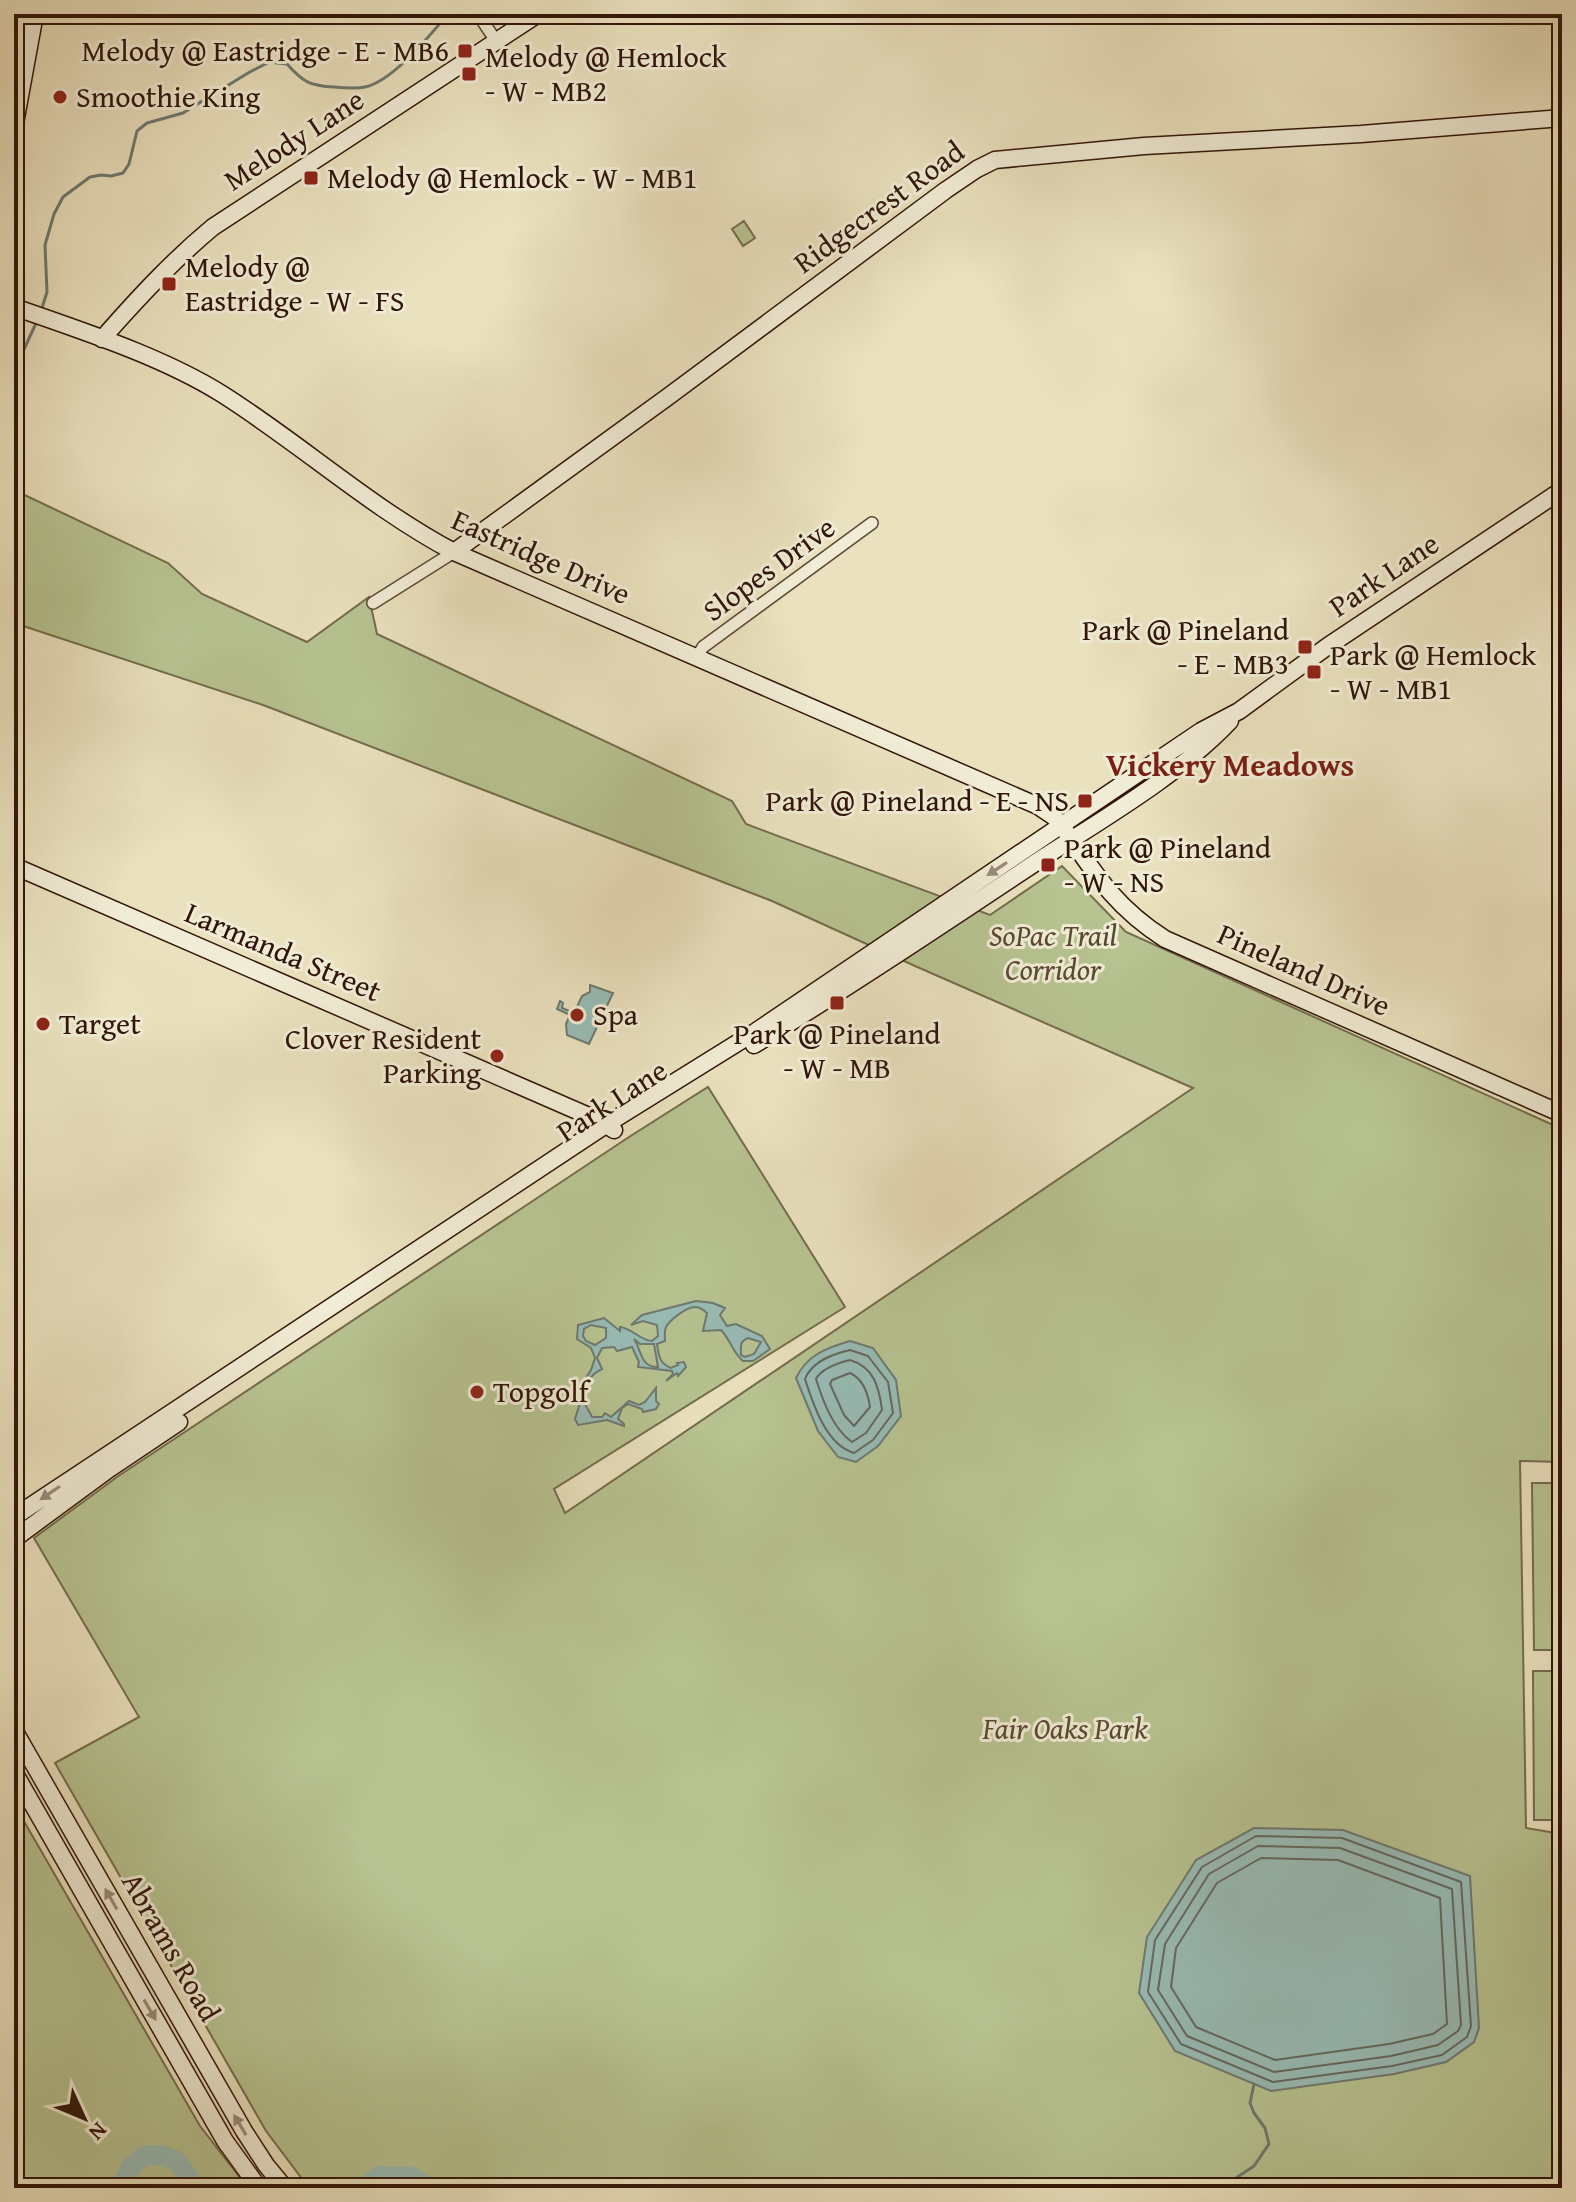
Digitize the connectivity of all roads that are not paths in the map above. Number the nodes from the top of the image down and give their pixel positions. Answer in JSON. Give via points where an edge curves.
{"nodes":[{"id":1,"x":35,"y":14,"type":"edge"},
{"id":2,"x":538,"y":14,"type":"edge"},
{"id":3,"x":480,"y":17,"type":"edge"},
{"id":4,"x":496,"y":41,"type":"junction"},
{"id":5,"x":21,"y":53,"type":"edge"},
{"id":6,"x":1562,"y":118,"type":"edge"},
{"id":7,"x":14,"y":129,"type":"edge"},
{"id":8,"x":14,"y":307,"type":"edge"},
{"id":9,"x":102,"y":339,"type":"junction"},
{"id":10,"x":1562,"y":490,"type":"edge"},
{"id":11,"x":872,"y":523,"type":"dead end"},
{"id":12,"x":454,"y":552,"type":"junction"},
{"id":13,"x":373,"y":603,"type":"dead end"},
{"id":14,"x":697,"y":657,"type":"junction"},
{"id":15,"x":1067,"y":833,"type":"junction"},
{"id":16,"x":14,"y":866,"type":"edge"},
{"id":17,"x":567,"y":1106,"type":"junction"},
{"id":18,"x":1562,"y":1114,"type":"edge"},
{"id":19,"x":611,"y":1127,"type":"junction"},
{"id":20,"x":583,"y":1140,"type":"junction"},
{"id":21,"x":14,"y":1517,"type":"edge"},
{"id":22,"x":14,"y":1539,"type":"edge"},
{"id":23,"x":17,"y":1735,"type":"edge"},
{"id":24,"x":14,"y":1772,"type":"edge"},
{"id":25,"x":259,"y":2188,"type":"edge"},
{"id":26,"x":285,"y":2188,"type":"edge"}],
"edges":[{"from":1,"to":5,"type":"street"},
{"from":2,"to":4,"type":"street","name":"Melody Lane"},
{"from":3,"to":4,"type":"street"},
{"from":4,"to":9,"type":"street","name":"Melody Lane","via":[[213,227]]},
{"from":5,"to":7,"type":"street"},
{"from":6,"to":12,"type":"street","name":"Ridgecrest Road","via":[[995,160],[946,190]]},
{"from":8,"to":9,"type":"street","name":"Eastridge Drive"},
{"from":9,"to":12,"type":"street","name":"Eastridge Drive","via":[[224,396]]},
{"from":10,"to":15,"type":"street","name":"Park Lane","via":[[1328,646],[1239,711],[1211,742],[1158,781]]},
{"from":11,"to":14,"type":"street","name":"Slopes Drive","via":[[703,647]]},
{"from":12,"to":13,"type":"street","name":"Ridgecrest Road"},
{"from":12,"to":14,"type":"street","name":"Eastridge Drive"},
{"from":14,"to":15,"type":"street","name":"Eastridge Drive","via":[[1024,799],[1053,816]]},
{"from":15,"to":18,"type":"street","name":"Pineland Drive","via":[[1113,896],[1165,939]]},
{"from":15,"to":19,"type":"street","name":"Park Lane"},
{"from":16,"to":17,"type":"street","name":"Larmanda Street"},
{"from":17,"to":19,"type":"street","name":"Larmanda Street"},
{"from":17,"to":20,"type":"street","via":[[580,1120]]},
{"from":19,"to":20,"type":"street","name":"Park Lane"},
{"from":19,"to":22,"type":"street","name":"Park Lane"},
{"from":20,"to":21,"type":"street","name":"Park Lane","one_way":true},
{"from":26,"to":23,"type":"street","name":"Abrams Road","one_way":true,"via":[[244,2131]]},
{"from":24,"to":25,"type":"street","name":"Abrams Road","one_way":true,"via":[[225,2141]]}]}
